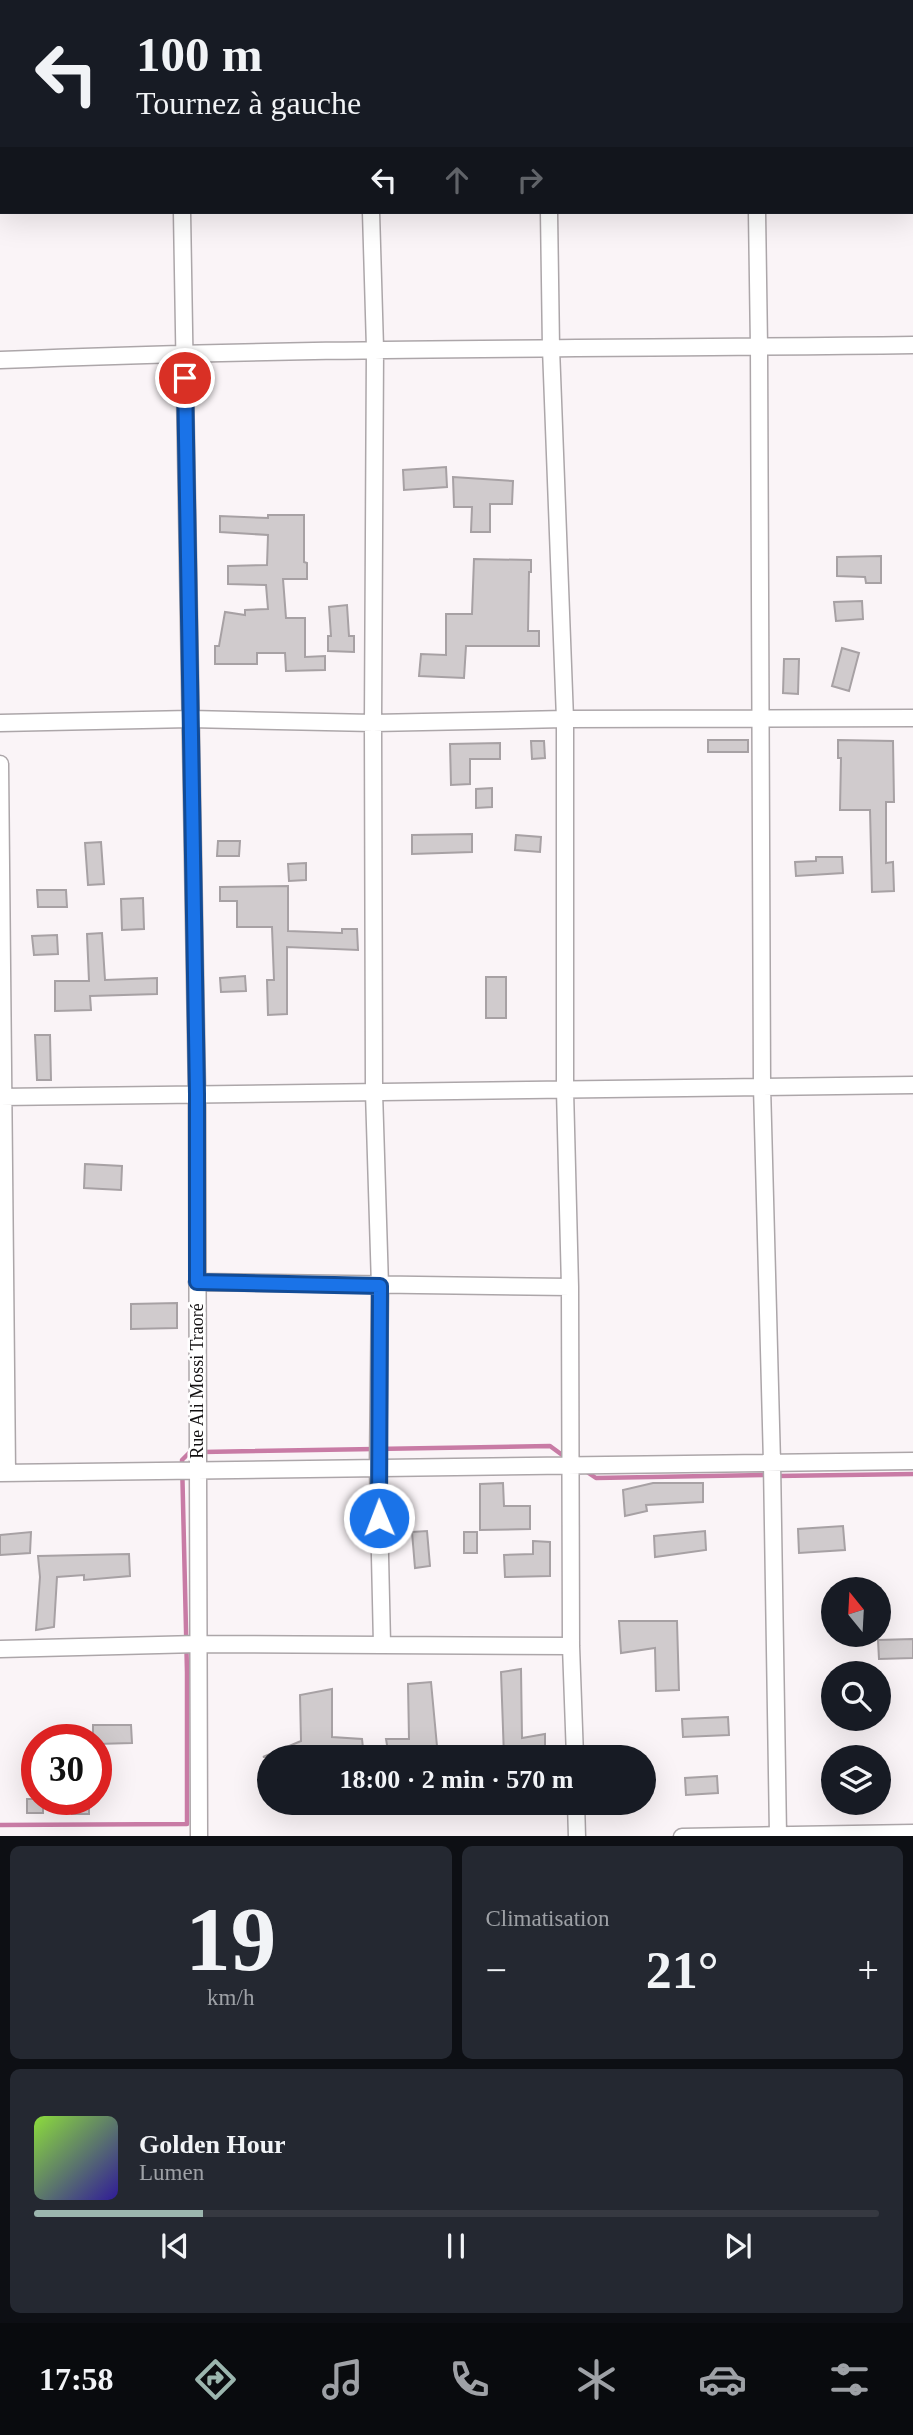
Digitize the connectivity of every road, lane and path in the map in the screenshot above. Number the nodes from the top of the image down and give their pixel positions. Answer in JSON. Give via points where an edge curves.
{"nodes":[{"id":1,"x":182,"y":214,"type":"edge"},
{"id":2,"x":371,"y":214,"type":"edge"},
{"id":3,"x":549,"y":214,"type":"edge"},
{"id":4,"x":757,"y":214,"type":"edge"},
{"id":5,"x":913,"y":345,"type":"edge"},
{"id":6,"x":760,"y":347,"type":"junction"},
{"id":7,"x":375,"y":348,"type":"junction"},
{"id":8,"x":551,"y":348,"type":"junction"},
{"id":9,"x":184,"y":352,"type":"junction"},
{"id":10,"x":0,"y":360,"type":"edge"},
{"id":11,"x":913,"y":718,"type":"edge"},
{"id":12,"x":190,"y":719,"type":"junction"},
{"id":13,"x":565,"y":719,"type":"junction"},
{"id":14,"x":760,"y":719,"type":"junction"},
{"id":15,"x":0,"y":723,"type":"edge"},
{"id":16,"x":373,"y":723,"type":"junction"},
{"id":17,"x":0,"y":764,"type":"edge"},
{"id":18,"x":913,"y":1085,"type":"edge"},
{"id":19,"x":762,"y":1086,"type":"junction"},
{"id":20,"x":565,"y":1090,"type":"junction"},
{"id":21,"x":374,"y":1092,"type":"junction"},
{"id":22,"x":197,"y":1094,"type":"junction"},
{"id":23,"x":2,"y":1097,"type":"edge"},
{"id":24,"x":197,"y":1282,"type":"junction"},
{"id":25,"x":380,"y":1286,"type":"junction"},
{"id":26,"x":570,"y":1287,"type":"junction"},
{"id":27,"x":913,"y":1461,"type":"edge"},
{"id":28,"x":772,"y":1463,"type":"junction"},
{"id":29,"x":571,"y":1465,"type":"junction"},
{"id":30,"x":378,"y":1468,"type":"junction"},
{"id":31,"x":198,"y":1470,"type":"junction"},
{"id":32,"x":4,"y":1473,"type":"edge"},
{"id":33,"x":198,"y":1644,"type":"junction"},
{"id":34,"x":382,"y":1644,"type":"junction"},
{"id":35,"x":572,"y":1646,"type":"junction"},
{"id":36,"x":0,"y":1649,"type":"edge"},
{"id":37,"x":575,"y":1745,"type":"edge"},
{"id":38,"x":576,"y":1815,"type":"edge"},
{"id":39,"x":913,"y":1833,"type":"edge"},
{"id":40,"x":778,"y":1835,"type":"edge"},
{"id":41,"x":199,"y":1836,"type":"edge"},
{"id":42,"x":577,"y":1836,"type":"edge"},
{"id":43,"x":682,"y":1836,"type":"edge"}],
"edges":[{"from":1,"to":9,"type":"street","name":"Rue Ali Mossi Traoré"},
{"from":2,"to":7,"type":"street"},
{"from":3,"to":8,"type":"street"},
{"from":4,"to":6,"type":"street"},
{"from":5,"to":6,"type":"street"},
{"from":6,"to":8,"type":"street"},
{"from":6,"to":14,"type":"street"},
{"from":7,"to":8,"type":"street"},
{"from":7,"to":9,"type":"street"},
{"from":7,"to":16,"type":"street"},
{"from":8,"to":13,"type":"street"},
{"from":9,"to":10,"type":"street"},
{"from":9,"to":12,"type":"street","name":"Rue Ali Mossi Traoré"},
{"from":11,"to":14,"type":"street"},
{"from":12,"to":15,"type":"street"},
{"from":12,"to":16,"type":"street"},
{"from":12,"to":22,"type":"street","name":"Rue Ali Mossi Traoré"},
{"from":13,"to":14,"type":"street"},
{"from":13,"to":16,"type":"street"},
{"from":13,"to":20,"type":"street"},
{"from":14,"to":19,"type":"street"},
{"from":16,"to":21,"type":"street"},
{"from":17,"to":23,"type":"street"},
{"from":18,"to":19,"type":"street"},
{"from":19,"to":20,"type":"street"},
{"from":19,"to":28,"type":"street"},
{"from":20,"to":21,"type":"street"},
{"from":20,"to":26,"type":"street"},
{"from":21,"to":22,"type":"street"},
{"from":21,"to":25,"type":"street"},
{"from":22,"to":23,"type":"street"},
{"from":22,"to":24,"type":"street","name":"Rue Ali Mossi Traoré"},
{"from":23,"to":32,"type":"street"},
{"from":24,"to":25,"type":"street"},
{"from":24,"to":31,"type":"street","name":"Rue Ali Mossi Traoré"},
{"from":25,"to":26,"type":"street"},
{"from":25,"to":30,"type":"street"},
{"from":26,"to":29,"type":"street"},
{"from":27,"to":28,"type":"street"},
{"from":28,"to":29,"type":"street"},
{"from":28,"to":40,"type":"street"},
{"from":29,"to":30,"type":"street"},
{"from":29,"to":35,"type":"street"},
{"from":30,"to":31,"type":"street"},
{"from":30,"to":34,"type":"street"},
{"from":31,"to":32,"type":"street"},
{"from":31,"to":33,"type":"street","name":"Rue Ali Mossi Traoré"},
{"from":33,"to":34,"type":"street"},
{"from":33,"to":36,"type":"street"},
{"from":33,"to":41,"type":"street","name":"Rue Ali Mossi Traoré"},
{"from":34,"to":35,"type":"street"},
{"from":35,"to":37,"type":"street"},
{"from":38,"to":42,"type":"street"},
{"from":39,"to":40,"type":"street"},
{"from":40,"to":43,"type":"street"}]}
